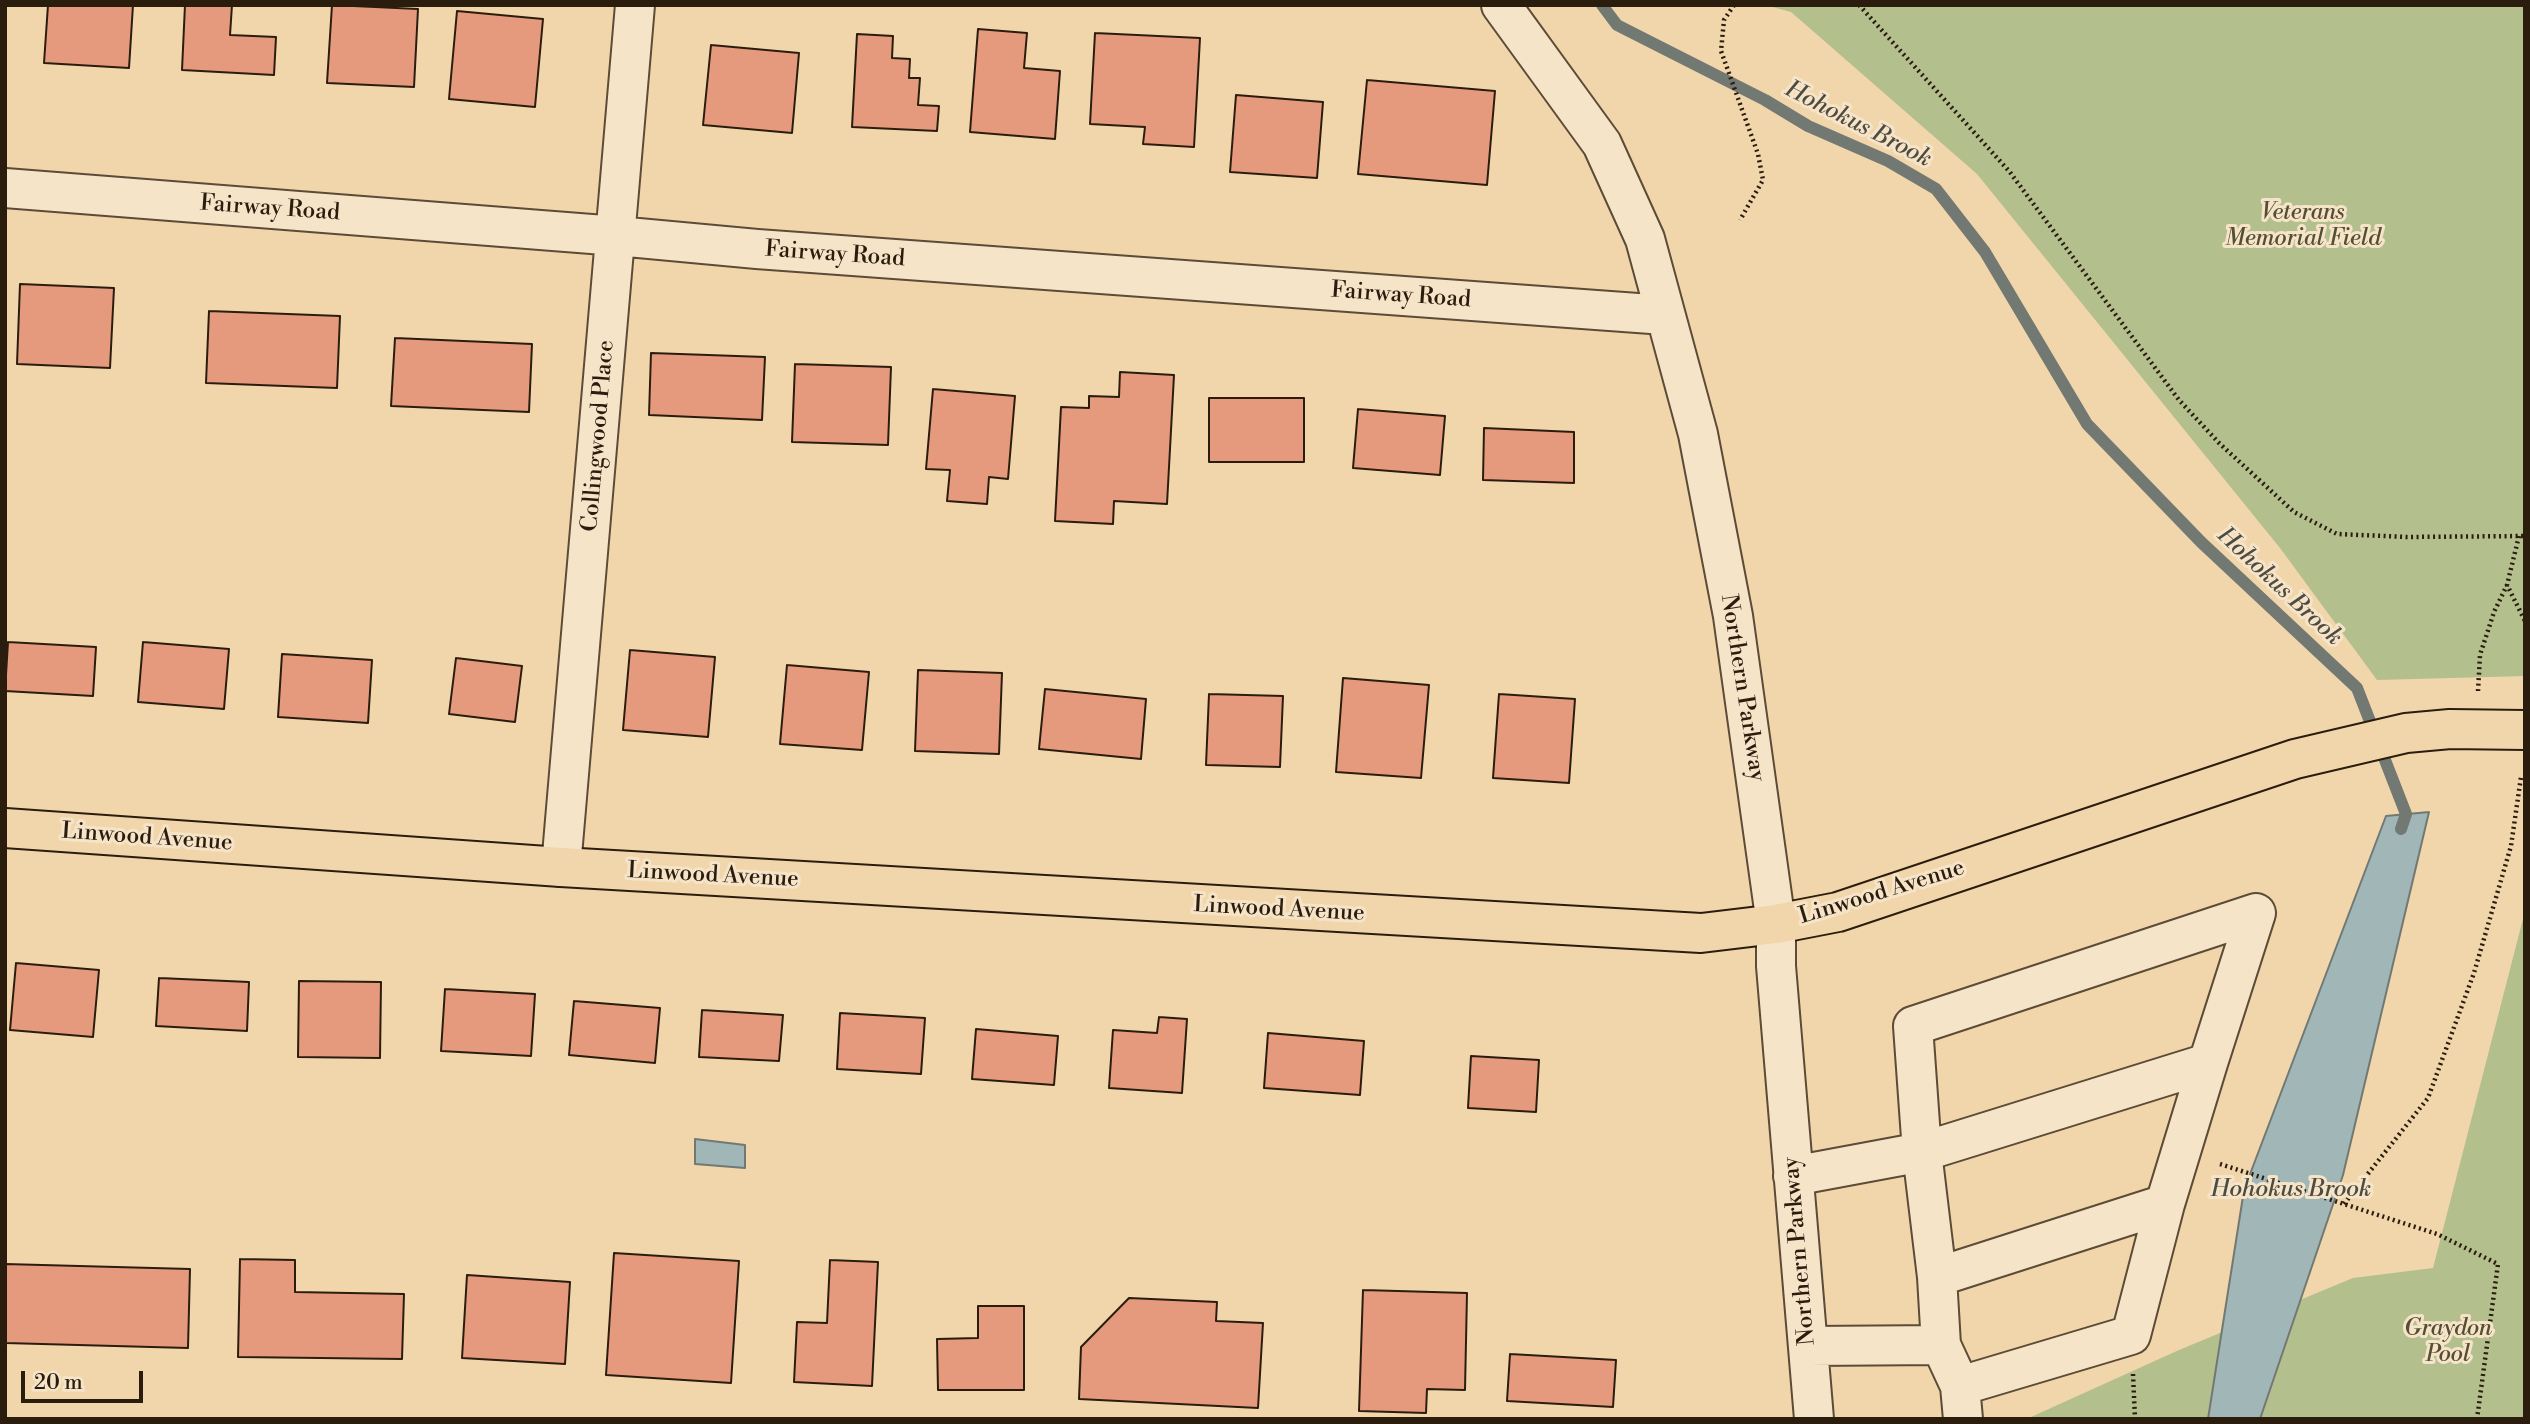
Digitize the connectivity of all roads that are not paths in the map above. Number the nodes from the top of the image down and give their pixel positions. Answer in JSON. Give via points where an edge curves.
{"nodes":[{"id":1,"x":635,"y":5,"type":"edge"},
{"id":2,"x":1501,"y":5,"type":"edge"},
{"id":3,"x":5,"y":188,"type":"edge"},
{"id":4,"x":617,"y":236,"type":"junction"},
{"id":5,"x":1665,"y":316,"type":"junction"},
{"id":6,"x":2525,"y":730,"type":"edge"},
{"id":7,"x":5,"y":828,"type":"edge"},
{"id":8,"x":561,"y":867,"type":"junction"},
{"id":9,"x":1776,"y":924,"type":"junction"},
{"id":10,"x":2207,"y":1063,"type":"junction"},
{"id":11,"x":1922,"y":1152,"type":"junction"},
{"id":12,"x":1793,"y":1176,"type":"junction"},
{"id":13,"x":2165,"y":1204,"type":"junction"},
{"id":14,"x":1937,"y":1277,"type":"junction"},
{"id":15,"x":1941,"y":1345,"type":"junction"},
{"id":16,"x":1809,"y":1346,"type":"junction"},
{"id":17,"x":1961,"y":1402,"type":"edge"},
{"id":18,"x":1814,"y":1419,"type":"edge"}],
"edges":[{"from":1,"to":4,"type":"street","name":"Collingwood Place"},
{"from":2,"to":5,"type":"street","name":"Northern Parkway","via":[[1602,145],[1645,239]]},
{"from":3,"to":4,"type":"street","name":"Fairway Road"},
{"from":4,"to":5,"type":"street","name":"Fairway Road"},
{"from":4,"to":8,"type":"street","name":"Collingwood Place"},
{"from":5,"to":9,"type":"street","name":"Northern Parkway","via":[[1698,434],[1733,617]]},
{"from":6,"to":9,"type":"main road","name":"Linwood Avenue","via":[[2406,733],[2295,759],[1838,912]]},
{"from":7,"to":8,"type":"main road","name":"Linwood Avenue"},
{"from":8,"to":9,"type":"main road","name":"Linwood Avenue","via":[[1567,927],[1700,933]]},
{"from":9,"to":12,"type":"street","name":"Northern Parkway"},
{"from":10,"to":11,"type":"street"},
{"from":10,"to":11,"type":"street","via":[[2256,913],[1913,1026]]},
{"from":10,"to":13,"type":"street"},
{"from":11,"to":12,"type":"street"},
{"from":11,"to":14,"type":"street"},
{"from":12,"to":16,"type":"street","name":"Northern Parkway"},
{"from":13,"to":14,"type":"street"},
{"from":13,"to":17,"type":"street","via":[[2131,1335]]},
{"from":14,"to":15,"type":"street"},
{"from":15,"to":16,"type":"street"},
{"from":15,"to":17,"type":"street"},
{"from":16,"to":18,"type":"street","name":"Northern Parkway"}]}
